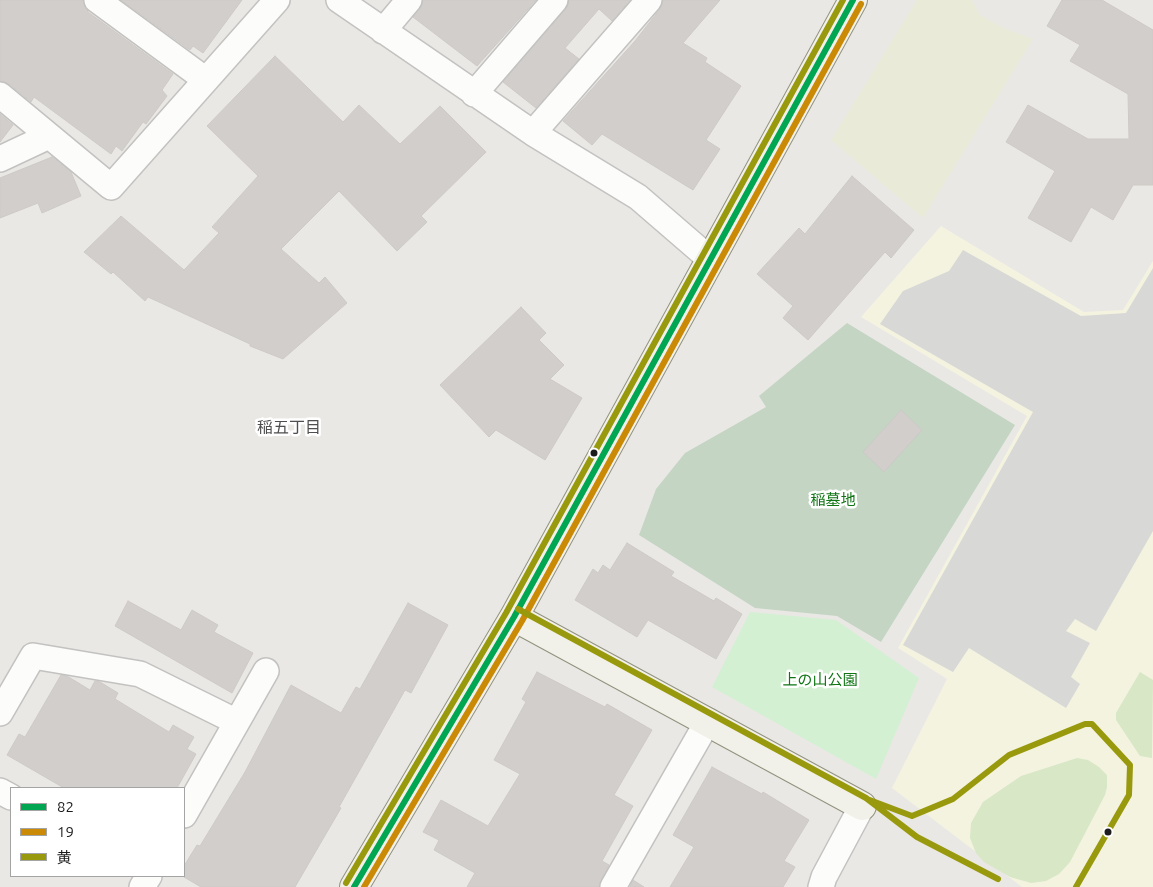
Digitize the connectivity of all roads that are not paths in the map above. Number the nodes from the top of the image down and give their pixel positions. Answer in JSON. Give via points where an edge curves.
{"nodes":[{"id":1,"x":97,"y":0,"type":"edge"},
{"id":2,"x":277,"y":0,"type":"edge"},
{"id":3,"x":339,"y":0,"type":"edge"},
{"id":4,"x":409,"y":0,"type":"edge"},
{"id":5,"x":555,"y":0,"type":"edge"},
{"id":6,"x":649,"y":0,"type":"edge"},
{"id":7,"x":853,"y":0,"type":"edge"},
{"id":8,"x":383,"y":31,"type":"junction"},
{"id":9,"x":206,"y":80,"type":"junction"},
{"id":10,"x":474,"y":94,"type":"junction"},
{"id":11,"x":0,"y":95,"type":"edge"},
{"id":12,"x":533,"y":132,"type":"junction"},
{"id":13,"x":49,"y":136,"type":"junction"},
{"id":14,"x":0,"y":159,"type":"edge"},
{"id":15,"x":711,"y":260,"type":"junction"},
{"id":16,"x":514,"y":617,"type":"junction"},
{"id":17,"x":266,"y":671,"type":"dead end"},
{"id":18,"x":0,"y":713,"type":"edge"},
{"id":19,"x":708,"y":721,"type":"junction"},
{"id":20,"x":237,"y":722,"type":"junction"},
{"id":21,"x":862,"y":806,"type":"joint"},
{"id":22,"x":185,"y":814,"type":"edge"},
{"id":23,"x":354,"y":887,"type":"edge"},
{"id":24,"x":613,"y":887,"type":"edge"},
{"id":25,"x":821,"y":887,"type":"edge"}],
"edges":[{"from":1,"to":9,"type":"street"},
{"from":2,"to":9,"type":"street"},
{"from":3,"to":8,"type":"street"},
{"from":4,"to":8,"type":"street"},
{"from":5,"to":10,"type":"street"},
{"from":6,"to":12,"type":"street"},
{"from":7,"to":15,"type":"street"},
{"from":8,"to":10,"type":"street"},
{"from":9,"to":13,"type":"street","via":[[111,187]]},
{"from":10,"to":12,"type":"street"},
{"from":11,"to":13,"type":"street"},
{"from":12,"to":15,"type":"street","via":[[638,197]]},
{"from":13,"to":14,"type":"street"},
{"from":15,"to":16,"type":"street"},
{"from":16,"to":19,"type":"street"},
{"from":16,"to":23,"type":"street"},
{"from":17,"to":20,"type":"street"},
{"from":18,"to":20,"type":"street","via":[[33,656],[140,674]]},
{"from":19,"to":21,"type":"street"},
{"from":19,"to":24,"type":"street"},
{"from":20,"to":22,"type":"street"},
{"from":21,"to":25,"type":"street"}]}
